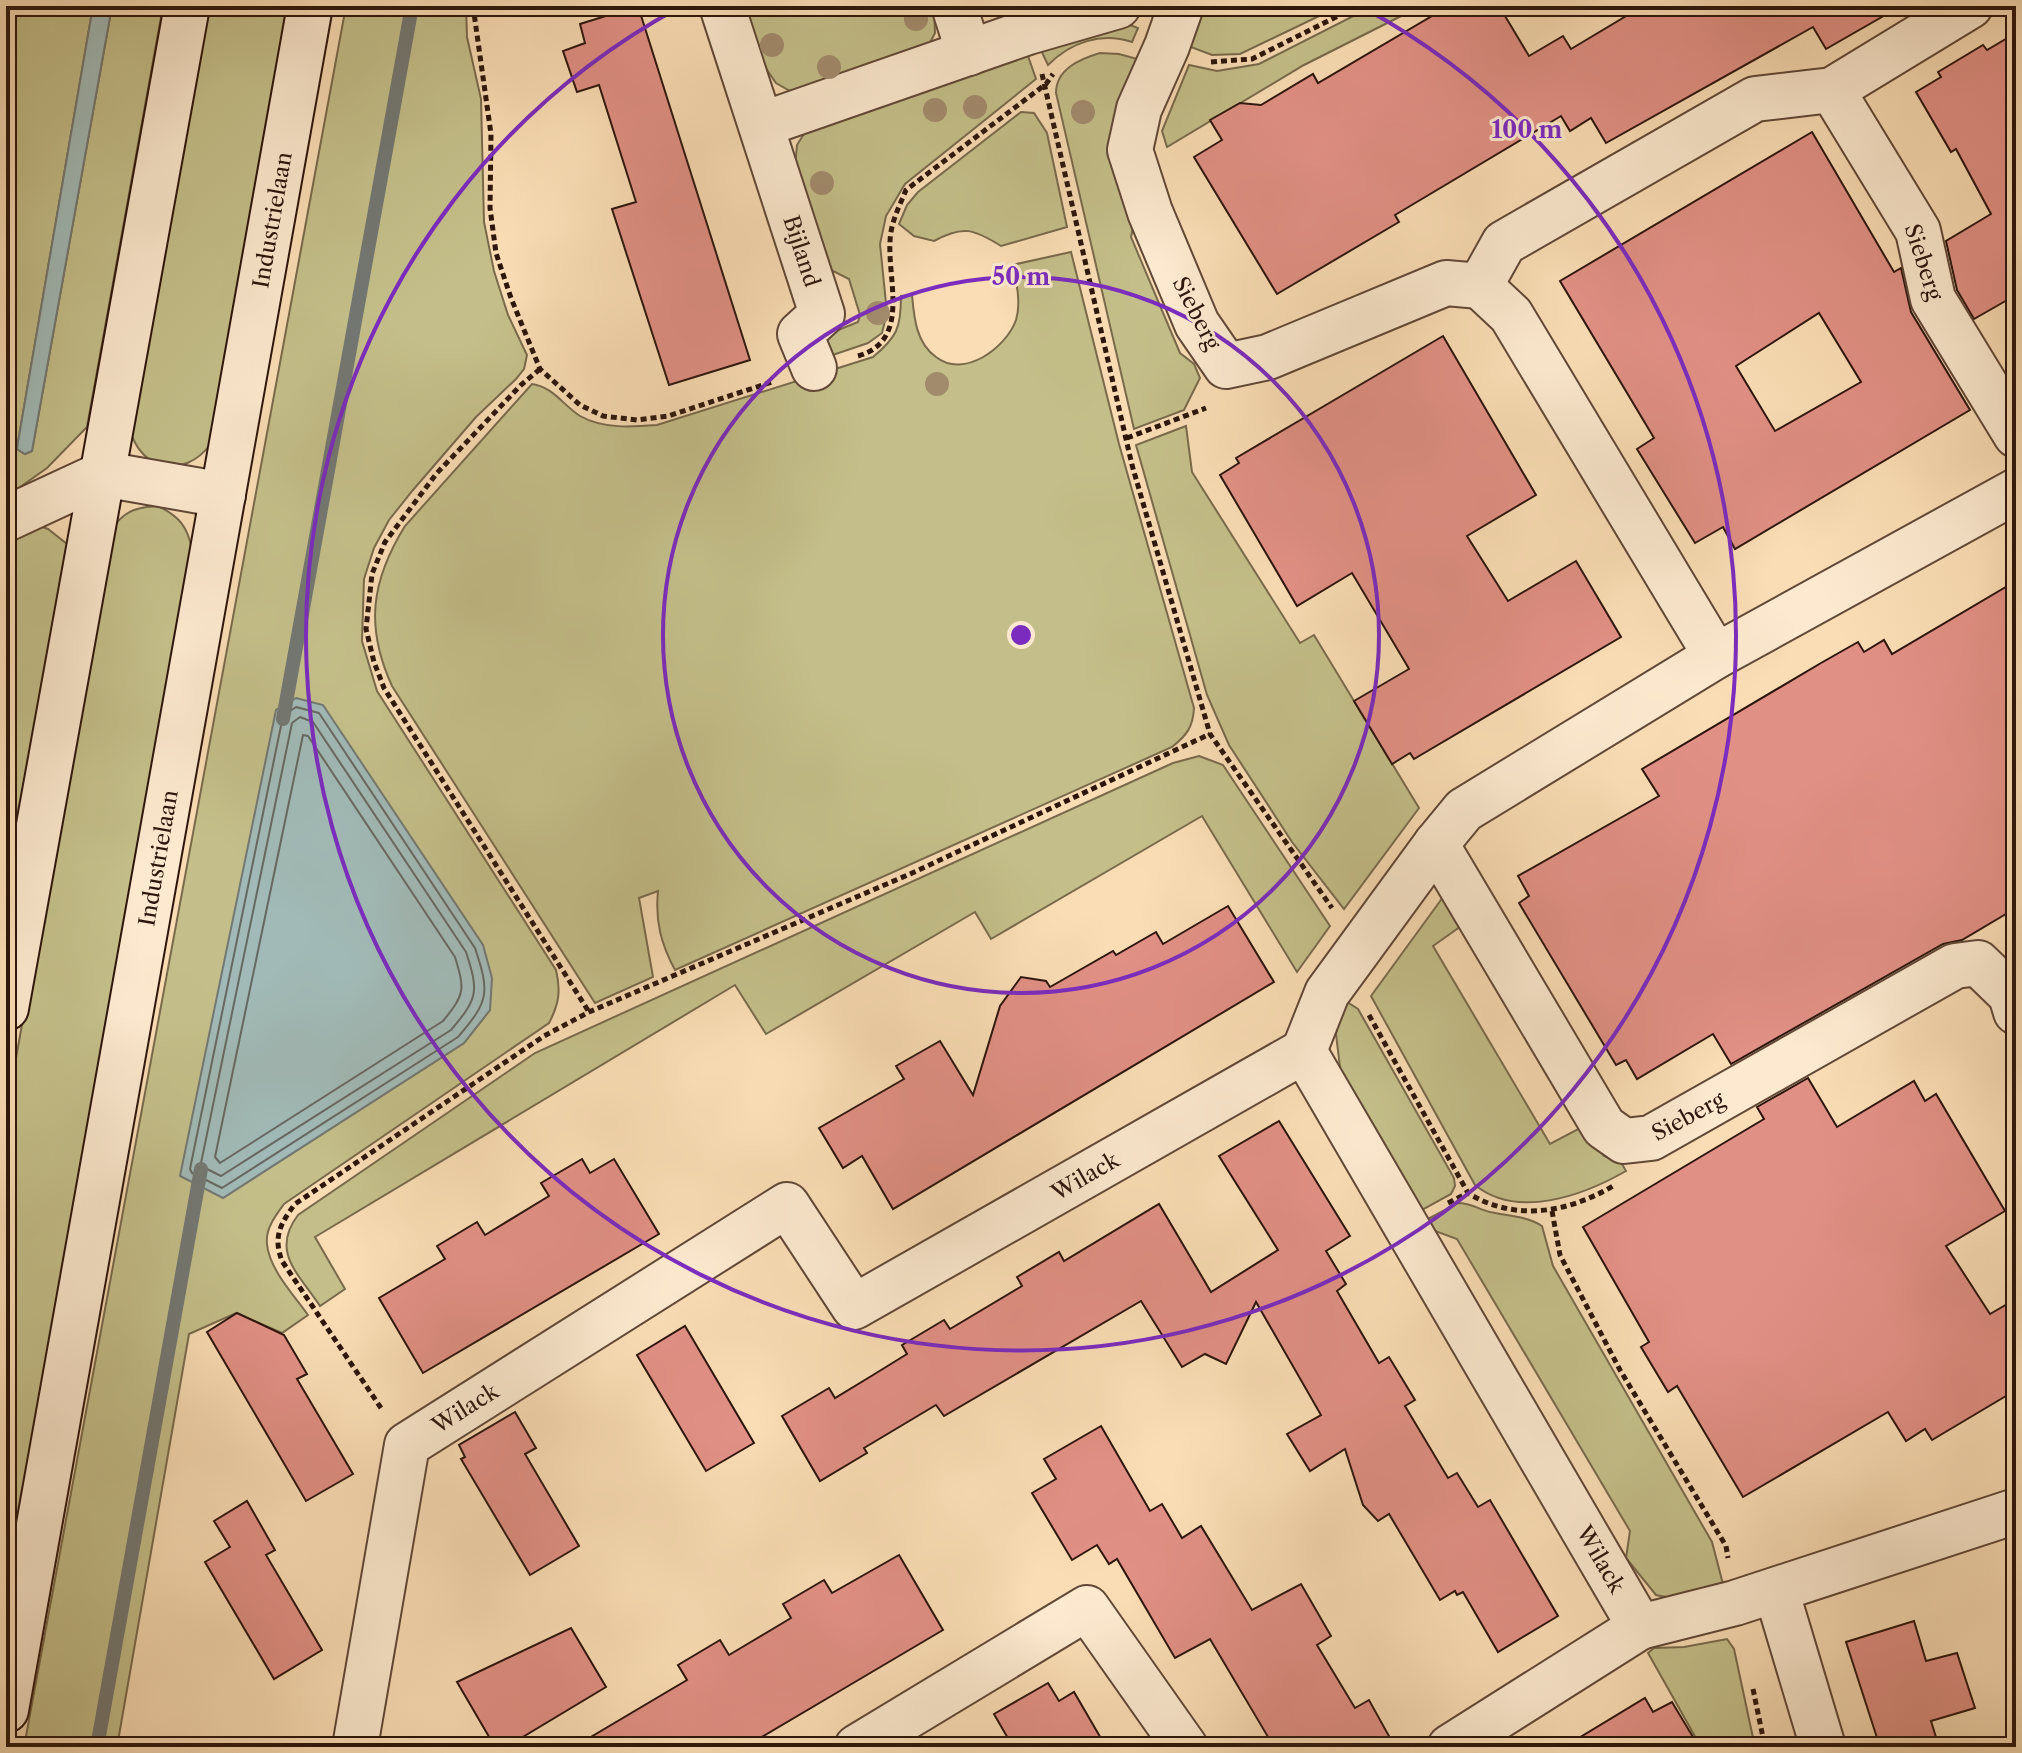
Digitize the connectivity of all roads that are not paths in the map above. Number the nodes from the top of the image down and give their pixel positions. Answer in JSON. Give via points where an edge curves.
{"nodes":[{"id":1,"x":187,"y":6,"type":"edge"},
{"id":2,"x":310,"y":6,"type":"edge"},
{"id":3,"x":722,"y":6,"type":"edge"},
{"id":4,"x":954,"y":6,"type":"edge"},
{"id":5,"x":1118,"y":6,"type":"edge"},
{"id":6,"x":1970,"y":6,"type":"edge"},
{"id":7,"x":1174,"y":26,"type":"edge"},
{"id":8,"x":969,"y":53,"type":"junction"},
{"id":9,"x":1832,"y":90,"type":"junction"},
{"id":10,"x":761,"y":125,"type":"junction"},
{"id":11,"x":1480,"y":286,"type":"junction"},
{"id":12,"x":814,"y":368,"type":"road end"},
{"id":13,"x":2016,"y":435,"type":"edge"},
{"id":14,"x":103,"y":474,"type":"junction"},
{"id":15,"x":2016,"y":491,"type":"edge"},
{"id":16,"x":223,"y":495,"type":"junction"},
{"id":17,"x":6,"y":519,"type":"edge"},
{"id":18,"x":1716,"y":656,"type":"junction"},
{"id":19,"x":1436,"y":844,"type":"junction"},
{"id":20,"x":2014,"y":1000,"type":"edge"},
{"id":21,"x":6,"y":1008,"type":"edge"},
{"id":22,"x":1304,"y":1051,"type":"junction"},
{"id":23,"x":2016,"y":1511,"type":"edge"},
{"id":24,"x":1776,"y":1590,"type":"junction"},
{"id":25,"x":1640,"y":1627,"type":"junction"},
{"id":26,"x":6,"y":1710,"type":"edge"},
{"id":27,"x":355,"y":1747,"type":"edge"},
{"id":28,"x":857,"y":1747,"type":"edge"},
{"id":29,"x":1185,"y":1747,"type":"edge"},
{"id":30,"x":1450,"y":1747,"type":"edge"},
{"id":31,"x":1823,"y":1747,"type":"edge"}],
"edges":[{"from":1,"to":14,"type":"street"},
{"from":2,"to":16,"type":"street","name":"Industrielaan"},
{"from":3,"to":10,"type":"street","name":"Bijland"},
{"from":4,"to":8,"type":"street"},
{"from":5,"to":8,"type":"street"},
{"from":6,"to":9,"type":"street"},
{"from":7,"to":11,"type":"street","name":"Sieberg","via":[[1139,109],[1130,150],[1197,324],[1226,366],[1268,357],[1446,283]]},
{"from":8,"to":10,"type":"street"},
{"from":9,"to":11,"type":"street","via":[[1755,99],[1504,243]]},
{"from":9,"to":13,"type":"street","name":"Sieberg","via":[[1918,231],[1933,299]]},
{"from":10,"to":12,"type":"street","name":"Bijland","via":[[822,314],[800,334]]},
{"from":11,"to":18,"type":"street","via":[[1511,315]]},
{"from":14,"to":16,"type":"street"},
{"from":14,"to":17,"type":"street"},
{"from":14,"to":21,"type":"street"},
{"from":15,"to":18,"type":"street"},
{"from":16,"to":26,"type":"street","name":"Industrielaan"},
{"from":18,"to":19,"type":"street","via":[[1464,810]]},
{"from":19,"to":20,"type":"street","name":"Sieberg","via":[[1604,1127],[1624,1141],[1651,1138],[1955,966],[1978,963]]},
{"from":19,"to":22,"type":"street","via":[[1327,993]]},
{"from":22,"to":25,"type":"street","name":"Wilack"},
{"from":22,"to":27,"type":"street","name":"Wilack","via":[[854,1307],[787,1205],[407,1445]]},
{"from":23,"to":24,"type":"street"},
{"from":24,"to":25,"type":"street"},
{"from":24,"to":31,"type":"street"},
{"from":25,"to":30,"type":"street"},
{"from":28,"to":29,"type":"street","via":[[1087,1608]]}]}
